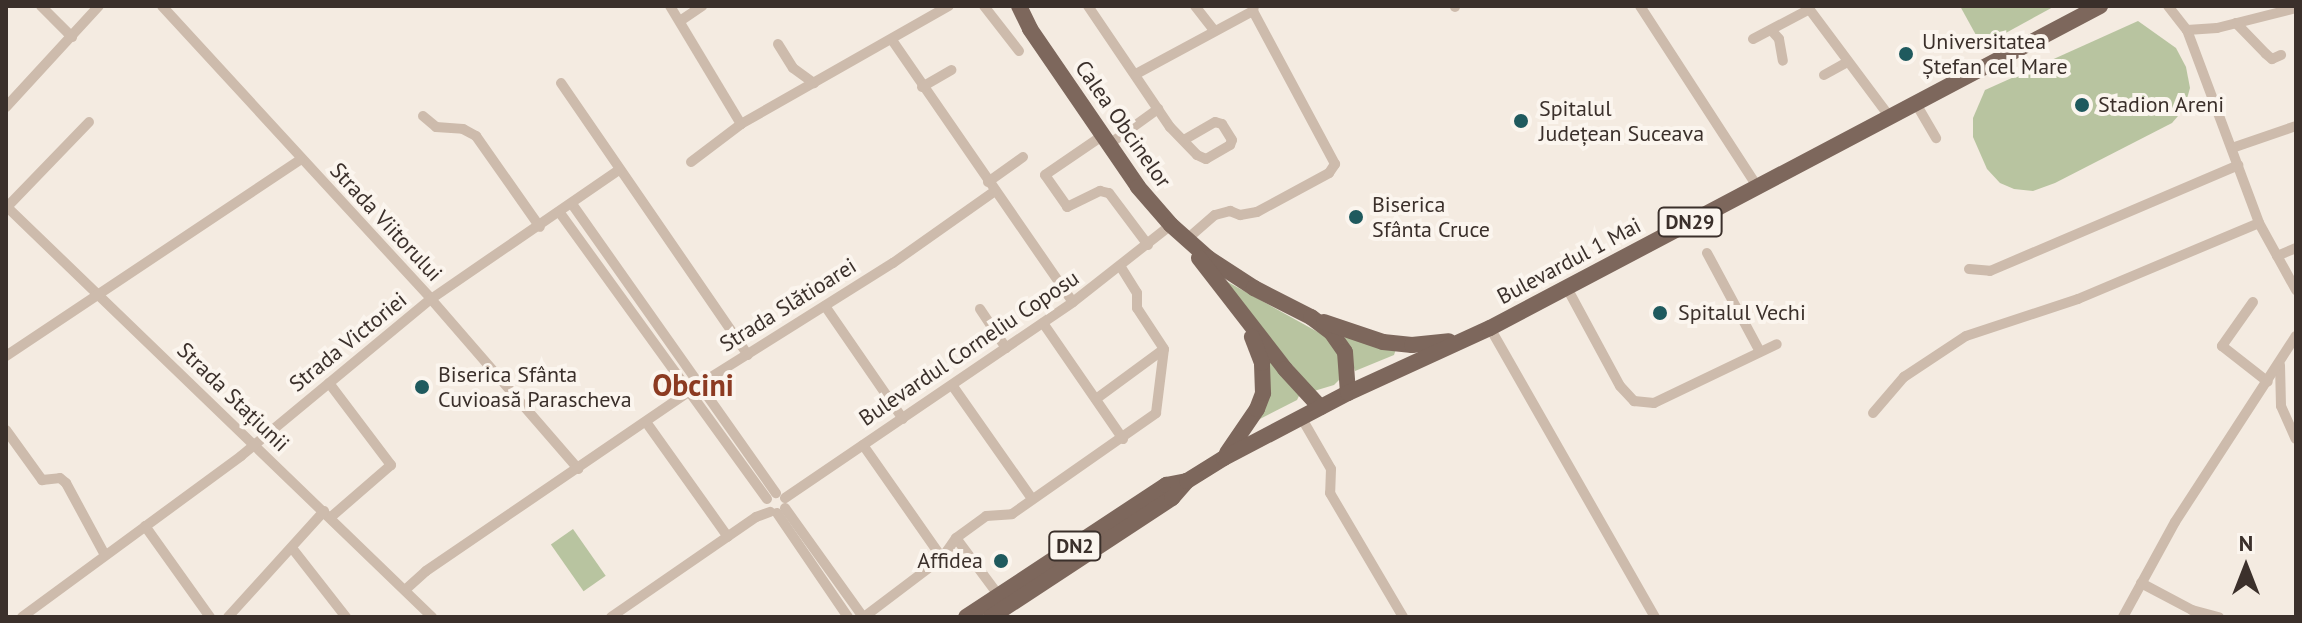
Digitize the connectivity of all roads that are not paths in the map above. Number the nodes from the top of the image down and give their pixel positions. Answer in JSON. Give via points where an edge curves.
{"nodes":[{"id":1,"x":41,"y":6,"type":"edge"},
{"id":2,"x":99,"y":6,"type":"edge"},
{"id":3,"x":162,"y":6,"type":"edge"},
{"id":4,"x":670,"y":6,"type":"edge"},
{"id":5,"x":702,"y":6,"type":"edge"},
{"id":6,"x":949,"y":6,"type":"edge"},
{"id":7,"x":984,"y":6,"type":"edge"},
{"id":8,"x":1008,"y":6,"type":"edge"},
{"id":9,"x":1019,"y":6,"type":"edge"},
{"id":10,"x":1088,"y":6,"type":"edge"},
{"id":11,"x":1195,"y":6,"type":"edge"},
{"id":12,"x":1640,"y":6,"type":"edge"},
{"id":13,"x":2100,"y":6,"type":"edge"},
{"id":14,"x":2168,"y":6,"type":"edge"},
{"id":15,"x":1253,"y":8,"type":"edge"},
{"id":16,"x":1808,"y":8,"type":"edge"},
{"id":17,"x":2296,"y":8,"type":"edge"},
{"id":18,"x":680,"y":21,"type":"junction"},
{"id":19,"x":2236,"y":23,"type":"junction"},
{"id":20,"x":1030,"y":29,"type":"junction"},
{"id":21,"x":1214,"y":30,"type":"junction"},
{"id":22,"x":1771,"y":30,"type":"junction"},
{"id":23,"x":2187,"y":30,"type":"junction"},
{"id":24,"x":72,"y":37,"type":"junction"},
{"id":25,"x":1753,"y":39,"type":"dead end"},
{"id":26,"x":892,"y":40,"type":"junction"},
{"id":27,"x":778,"y":44,"type":"dead end"},
{"id":28,"x":1019,"y":51,"type":"dead end"},
{"id":29,"x":2281,"y":55,"type":"dead end"},
{"id":30,"x":1783,"y":61,"type":"dead end"},
{"id":31,"x":1846,"y":63,"type":"junction"},
{"id":32,"x":952,"y":70,"type":"dead end"},
{"id":33,"x":1136,"y":74,"type":"junction"},
{"id":34,"x":1824,"y":75,"type":"dead end"},
{"id":35,"x":561,"y":83,"type":"dead end"},
{"id":36,"x":814,"y":83,"type":"junction"},
{"id":37,"x":922,"y":87,"type":"junction"},
{"id":38,"x":1915,"y":102,"type":"junction"},
{"id":39,"x":6,"y":107,"type":"edge"},
{"id":40,"x":1158,"y":109,"type":"junction"},
{"id":41,"x":423,"y":116,"type":"dead end"},
{"id":42,"x":1889,"y":116,"type":"junction"},
{"id":43,"x":89,"y":122,"type":"dead end"},
{"id":44,"x":741,"y":124,"type":"junction"},
{"id":45,"x":2296,"y":126,"type":"edge"},
{"id":46,"x":1936,"y":138,"type":"dead end"},
{"id":47,"x":1185,"y":139,"type":"junction"},
{"id":48,"x":1105,"y":140,"type":"junction"},
{"id":49,"x":2232,"y":148,"type":"junction"},
{"id":50,"x":1023,"y":157,"type":"dead end"},
{"id":51,"x":300,"y":160,"type":"junction"},
{"id":52,"x":691,"y":162,"type":"dead end"},
{"id":53,"x":2238,"y":165,"type":"junction"},
{"id":54,"x":620,"y":169,"type":"junction"},
{"id":55,"x":992,"y":186,"type":"junction"},
{"id":56,"x":1757,"y":186,"type":"junction"},
{"id":57,"x":572,"y":204,"type":"junction"},
{"id":58,"x":7,"y":207,"type":"edge"},
{"id":59,"x":560,"y":213,"type":"junction"},
{"id":60,"x":2259,"y":223,"type":"junction"},
{"id":61,"x":1171,"y":225,"type":"junction"},
{"id":62,"x":540,"y":227,"type":"junction"},
{"id":63,"x":1186,"y":240,"type":"junction"},
{"id":64,"x":1148,"y":245,"type":"junction"},
{"id":65,"x":2296,"y":248,"type":"edge"},
{"id":66,"x":1707,"y":253,"type":"dead end"},
{"id":67,"x":2277,"y":256,"type":"junction"},
{"id":68,"x":1121,"y":267,"type":"junction"},
{"id":69,"x":1969,"y":269,"type":"dead end"},
{"id":70,"x":1567,"y":288,"type":"junction"},
{"id":71,"x":2296,"y":290,"type":"edge"},
{"id":72,"x":96,"y":295,"type":"junction"},
{"id":73,"x":431,"y":299,"type":"junction"},
{"id":74,"x":1073,"y":302,"type":"junction"},
{"id":75,"x":2253,"y":302,"type":"dead end"},
{"id":76,"x":825,"y":306,"type":"junction"},
{"id":77,"x":980,"y":309,"type":"dead end"},
{"id":78,"x":1241,"y":314,"type":"junction"},
{"id":79,"x":1311,"y":317,"type":"junction"},
{"id":80,"x":1043,"y":323,"type":"junction"},
{"id":81,"x":1490,"y":328,"type":"junction"},
{"id":82,"x":2296,"y":336,"type":"edge"},
{"id":83,"x":1471,"y":337,"type":"junction"},
{"id":84,"x":1777,"y":344,"type":"dead end"},
{"id":85,"x":1006,"y":348,"type":"junction"},
{"id":86,"x":1164,"y":349,"type":"junction"},
{"id":87,"x":1760,"y":352,"type":"junction"},
{"id":88,"x":748,"y":355,"type":"junction"},
{"id":89,"x":6,"y":356,"type":"edge"},
{"id":90,"x":2280,"y":365,"type":"junction"},
{"id":91,"x":2268,"y":382,"type":"junction"},
{"id":92,"x":329,"y":383,"type":"junction"},
{"id":93,"x":700,"y":384,"type":"junction"},
{"id":94,"x":952,"y":385,"type":"junction"},
{"id":95,"x":690,"y":392,"type":"junction"},
{"id":96,"x":1348,"y":393,"type":"junction"},
{"id":97,"x":1096,"y":399,"type":"junction"},
{"id":98,"x":1320,"y":407,"type":"junction"},
{"id":99,"x":1873,"y":413,"type":"dead end"},
{"id":100,"x":1301,"y":417,"type":"junction"},
{"id":101,"x":903,"y":419,"type":"junction"},
{"id":102,"x":646,"y":422,"type":"junction"},
{"id":103,"x":6,"y":430,"type":"edge"},
{"id":104,"x":1123,"y":439,"type":"junction"},
{"id":105,"x":2296,"y":439,"type":"edge"},
{"id":106,"x":863,"y":445,"type":"junction"},
{"id":107,"x":254,"y":446,"type":"junction"},
{"id":108,"x":1224,"y":458,"type":"junction"},
{"id":109,"x":578,"y":469,"type":"junction"},
{"id":110,"x":1187,"y":481,"type":"junction"},
{"id":111,"x":1032,"y":499,"type":"junction"},
{"id":112,"x":775,"y":504,"type":"junction"},
{"id":113,"x":327,"y":514,"type":"junction"},
{"id":114,"x":145,"y":526,"type":"junction"},
{"id":115,"x":728,"y":537,"type":"junction"},
{"id":116,"x":956,"y":538,"type":"junction"},
{"id":117,"x":292,"y":548,"type":"junction"},
{"id":118,"x":105,"y":555,"type":"junction"},
{"id":119,"x":942,"y":558,"type":"junction"},
{"id":120,"x":2141,"y":583,"type":"junction"},
{"id":121,"x":405,"y":590,"type":"junction"},
{"id":122,"x":999,"y":596,"type":"junction"},
{"id":123,"x":429,"y":613,"type":"edge"},
{"id":124,"x":22,"y":617,"type":"edge"},
{"id":125,"x":210,"y":617,"type":"edge"},
{"id":126,"x":228,"y":617,"type":"edge"},
{"id":127,"x":346,"y":617,"type":"edge"},
{"id":128,"x":415,"y":617,"type":"edge"},
{"id":129,"x":611,"y":617,"type":"edge"},
{"id":130,"x":848,"y":617,"type":"edge"},
{"id":131,"x":864,"y":617,"type":"edge"},
{"id":132,"x":966,"y":617,"type":"edge"},
{"id":133,"x":991,"y":617,"type":"edge"},
{"id":134,"x":1403,"y":617,"type":"edge"},
{"id":135,"x":1655,"y":617,"type":"edge"},
{"id":136,"x":2123,"y":617,"type":"edge"},
{"id":137,"x":2219,"y":617,"type":"edge"}],
"edges":[{"from":1,"to":24,"type":"street"},
{"from":2,"to":24,"type":"street"},
{"from":3,"to":51,"type":"street","name":"Strada Viitorului","via":[[243,90]]},
{"from":4,"to":18,"type":"street"},
{"from":5,"to":18,"type":"street"},
{"from":6,"to":26,"type":"street"},
{"from":7,"to":28,"type":"street"},
{"from":8,"to":20,"type":"main road","name":"Calea Obcinelor","number":"DN2"},
{"from":9,"to":20,"type":"main road","name":"Calea Obcinelor","number":"DN2"},
{"from":10,"to":33,"type":"street"},
{"from":11,"to":21,"type":"street"},
{"from":12,"to":56,"type":"street"},
{"from":13,"to":38,"type":"main road","name":"Bulevardul 1 Mai","number":"DN29"},
{"from":14,"to":23,"type":"street"},
{"from":15,"to":21,"type":"street"},
{"from":15,"to":63,"type":"street","via":[[1335,164],[1329,173],[1257,212],[1215,215]]},
{"from":16,"to":22,"type":"street"},
{"from":16,"to":31,"type":"street"},
{"from":17,"to":19,"type":"street"},
{"from":18,"to":44,"type":"street"},
{"from":19,"to":23,"type":"street"},
{"from":19,"to":29,"type":"street","via":[[2272,59]]},
{"from":20,"to":48,"type":"main road","name":"Calea Obcinelor","number":"DN2"},
{"from":21,"to":33,"type":"street"},
{"from":22,"to":25,"type":"street"},
{"from":22,"to":30,"type":"street","via":[[1779,39]]},
{"from":23,"to":49,"type":"street"},
{"from":24,"to":39,"type":"street"},
{"from":26,"to":36,"type":"street"},
{"from":26,"to":37,"type":"street"},
{"from":27,"to":36,"type":"street","via":[[793,68]]},
{"from":31,"to":34,"type":"street"},
{"from":31,"to":42,"type":"street"},
{"from":32,"to":37,"type":"street"},
{"from":33,"to":40,"type":"street"},
{"from":35,"to":54,"type":"street"},
{"from":36,"to":44,"type":"street"},
{"from":37,"to":55,"type":"street"},
{"from":38,"to":42,"type":"main road","name":"Bulevardul 1 Mai","number":"DN29"},
{"from":38,"to":46,"type":"street"},
{"from":40,"to":47,"type":"street"},
{"from":40,"to":48,"type":"street"},
{"from":41,"to":62,"type":"street","via":[[436,127],[476,136]]},
{"from":42,"to":56,"type":"main road","name":"Bulevardul 1 Mai","number":"DN29"},
{"from":43,"to":58,"type":"street"},
{"from":44,"to":52,"type":"street"},
{"from":45,"to":49,"type":"street"},
{"from":47,"to":47,"type":"street","via":[[1206,159],[1230,145],[1231,136],[1215,122]]},
{"from":48,"to":61,"type":"main road","name":"Calea Obcinelor","number":"DN2"},
{"from":48,"to":64,"type":"street","via":[[1045,175],[1067,207],[1100,191],[1109,193]]},
{"from":49,"to":53,"type":"street"},
{"from":50,"to":55,"type":"street","name":"Strada Slătioarei"},
{"from":51,"to":72,"type":"street"},
{"from":51,"to":73,"type":"street","name":"Strada Viitorului"},
{"from":53,"to":60,"type":"street"},
{"from":53,"to":69,"type":"street","via":[[1990,271]]},
{"from":54,"to":57,"type":"street","name":"Strada Victoriei"},
{"from":54,"to":88,"type":"street"},
{"from":55,"to":74,"type":"street"},
{"from":55,"to":76,"type":"street","name":"Strada Slătioarei"},
{"from":56,"to":70,"type":"main road","name":"Bulevardul 1 Mai","number":"DN29"},
{"from":57,"to":59,"type":"street","name":"Strada Victoriei"},
{"from":57,"to":93,"type":"street"},
{"from":58,"to":72,"type":"street","name":"Strada Stațiunii"},
{"from":59,"to":62,"type":"street","name":"Strada Victoriei"},
{"from":59,"to":95,"type":"street"},
{"from":60,"to":67,"type":"street"},
{"from":60,"to":99,"type":"street","via":[[2078,299],[1966,336],[1904,377]]},
{"from":61,"to":63,"type":"main road","name":"Calea Obcinelor","number":"DN2"},
{"from":61,"to":64,"type":"street","name":"Bulevardul Corneliu Coposu"},
{"from":62,"to":73,"type":"street","name":"Strada Victoriei"},
{"from":63,"to":78,"type":"main road","name":"Calea Obcinelor","number":"DN2"},
{"from":63,"to":79,"type":"main road","name":"Calea Obcinelor","number":"DN2","via":[[1231,275]]},
{"from":64,"to":68,"type":"street","name":"Bulevardul Corneliu Coposu"},
{"from":65,"to":67,"type":"street"},
{"from":66,"to":87,"type":"street"},
{"from":67,"to":71,"type":"street"},
{"from":68,"to":74,"type":"street","name":"Bulevardul Corneliu Coposu"},
{"from":68,"to":86,"type":"street","via":[[1137,293],[1137,308]]},
{"from":70,"to":81,"type":"main road","name":"Bulevardul 1 Mai","number":"DN29"},
{"from":70,"to":87,"type":"street","via":[[1620,386],[1634,401],[1654,403]]},
{"from":72,"to":89,"type":"street"},
{"from":72,"to":107,"type":"street","name":"Strada Stațiunii"},
{"from":73,"to":92,"type":"street","name":"Strada Victoriei"},
{"from":73,"to":109,"type":"street","name":"Strada Viitorului"},
{"from":74,"to":80,"type":"street","name":"Bulevardul Corneliu Coposu"},
{"from":75,"to":91,"type":"street","via":[[2222,346]]},
{"from":76,"to":88,"type":"street","name":"Strada Slătioarei"},
{"from":76,"to":101,"type":"street"},
{"from":77,"to":85,"type":"street"},
{"from":78,"to":98,"type":"main road","name":"Calea Obcinelor","number":"DN2"},
{"from":78,"to":108,"type":"main road","number":"DN2","via":[[1262,363],[1263,393]]},
{"from":79,"to":83,"type":"main road","number":"DN29","via":[[1383,342],[1412,345]]},
{"from":79,"to":96,"type":"main road","name":"Calea Obcinelor","number":"DN2","via":[[1342,346]]},
{"from":80,"to":85,"type":"street","name":"Bulevardul Corneliu Coposu"},
{"from":80,"to":97,"type":"street"},
{"from":81,"to":83,"type":"main road","name":"Bulevardul 1 Mai","number":"DN29"},
{"from":81,"to":135,"type":"street"},
{"from":82,"to":90,"type":"street"},
{"from":83,"to":96,"type":"main road","name":"Bulevardul 1 Mai","number":"DN29"},
{"from":84,"to":87,"type":"street"},
{"from":85,"to":94,"type":"street","name":"Bulevardul Corneliu Coposu"},
{"from":86,"to":97,"type":"street"},
{"from":86,"to":104,"type":"street","via":[[1156,413]]},
{"from":88,"to":93,"type":"street","name":"Strada Slătioarei"},
{"from":90,"to":91,"type":"street"},
{"from":90,"to":105,"type":"street","via":[[2281,406]]},
{"from":91,"to":120,"type":"street"},
{"from":92,"to":107,"type":"street","name":"Strada Victoriei"},
{"from":92,"to":113,"type":"street","via":[[391,465]]},
{"from":93,"to":95,"type":"street","name":"Strada Slătioarei"},
{"from":93,"to":112,"type":"street"},
{"from":94,"to":101,"type":"street","name":"Bulevardul Corneliu Coposu"},
{"from":94,"to":111,"type":"street"},
{"from":95,"to":102,"type":"street","name":"Strada Slătioarei"},
{"from":95,"to":112,"type":"street"},
{"from":96,"to":98,"type":"main road","name":"Bulevardul 1 Mai","number":"DN2"},
{"from":97,"to":104,"type":"street"},
{"from":98,"to":100,"type":"main road","name":"Bulevardul 1 Mai","number":"DN2"},
{"from":100,"to":108,"type":"main road","name":"Bulevardul 1 Mai","number":"DN2"},
{"from":100,"to":134,"type":"street","via":[[1331,469],[1330,493]]},
{"from":101,"to":106,"type":"street","name":"Bulevardul Corneliu Coposu"},
{"from":102,"to":109,"type":"street","name":"Strada Slătioarei"},
{"from":102,"to":115,"type":"street"},
{"from":103,"to":118,"type":"street","via":[[42,480],[60,478],[66,483]]},
{"from":104,"to":111,"type":"street"},
{"from":106,"to":112,"type":"street","name":"Bulevardul Corneliu Coposu"},
{"from":106,"to":119,"type":"street"},
{"from":107,"to":113,"type":"street","name":"Strada Stațiunii"},
{"from":107,"to":114,"type":"street","name":"Strada Victoriei"},
{"from":108,"to":110,"type":"main road","number":"DN2"},
{"from":109,"to":121,"type":"street","name":"Strada Slătioarei"},
{"from":110,"to":122,"type":"main road","number":"DN2","via":[[1166,485]]},
{"from":110,"to":133,"type":"main road","number":"DN2","via":[[1172,498]]},
{"from":111,"to":116,"type":"street","via":[[1006,517],[986,516]]},
{"from":112,"to":115,"type":"street","name":"Bulevardul Corneliu Coposu"},
{"from":112,"to":130,"type":"street"},
{"from":112,"to":131,"type":"street"},
{"from":113,"to":117,"type":"street"},
{"from":113,"to":121,"type":"street","name":"Strada Stațiunii"},
{"from":114,"to":118,"type":"street","name":"Strada Victoriei"},
{"from":114,"to":125,"type":"street"},
{"from":115,"to":129,"type":"street","name":"Bulevardul Corneliu Coposu"},
{"from":116,"to":119,"type":"street"},
{"from":116,"to":122,"type":"street"},
{"from":117,"to":126,"type":"street"},
{"from":117,"to":127,"type":"street"},
{"from":118,"to":124,"type":"street","name":"Strada Victoriei"},
{"from":119,"to":131,"type":"street"},
{"from":120,"to":136,"type":"street"},
{"from":120,"to":137,"type":"street","via":[[2192,610]]},
{"from":121,"to":123,"type":"street","name":"Strada Stațiunii"},
{"from":122,"to":132,"type":"main road","number":"DN2"},
{"from":123,"to":128,"type":"street"}]}
